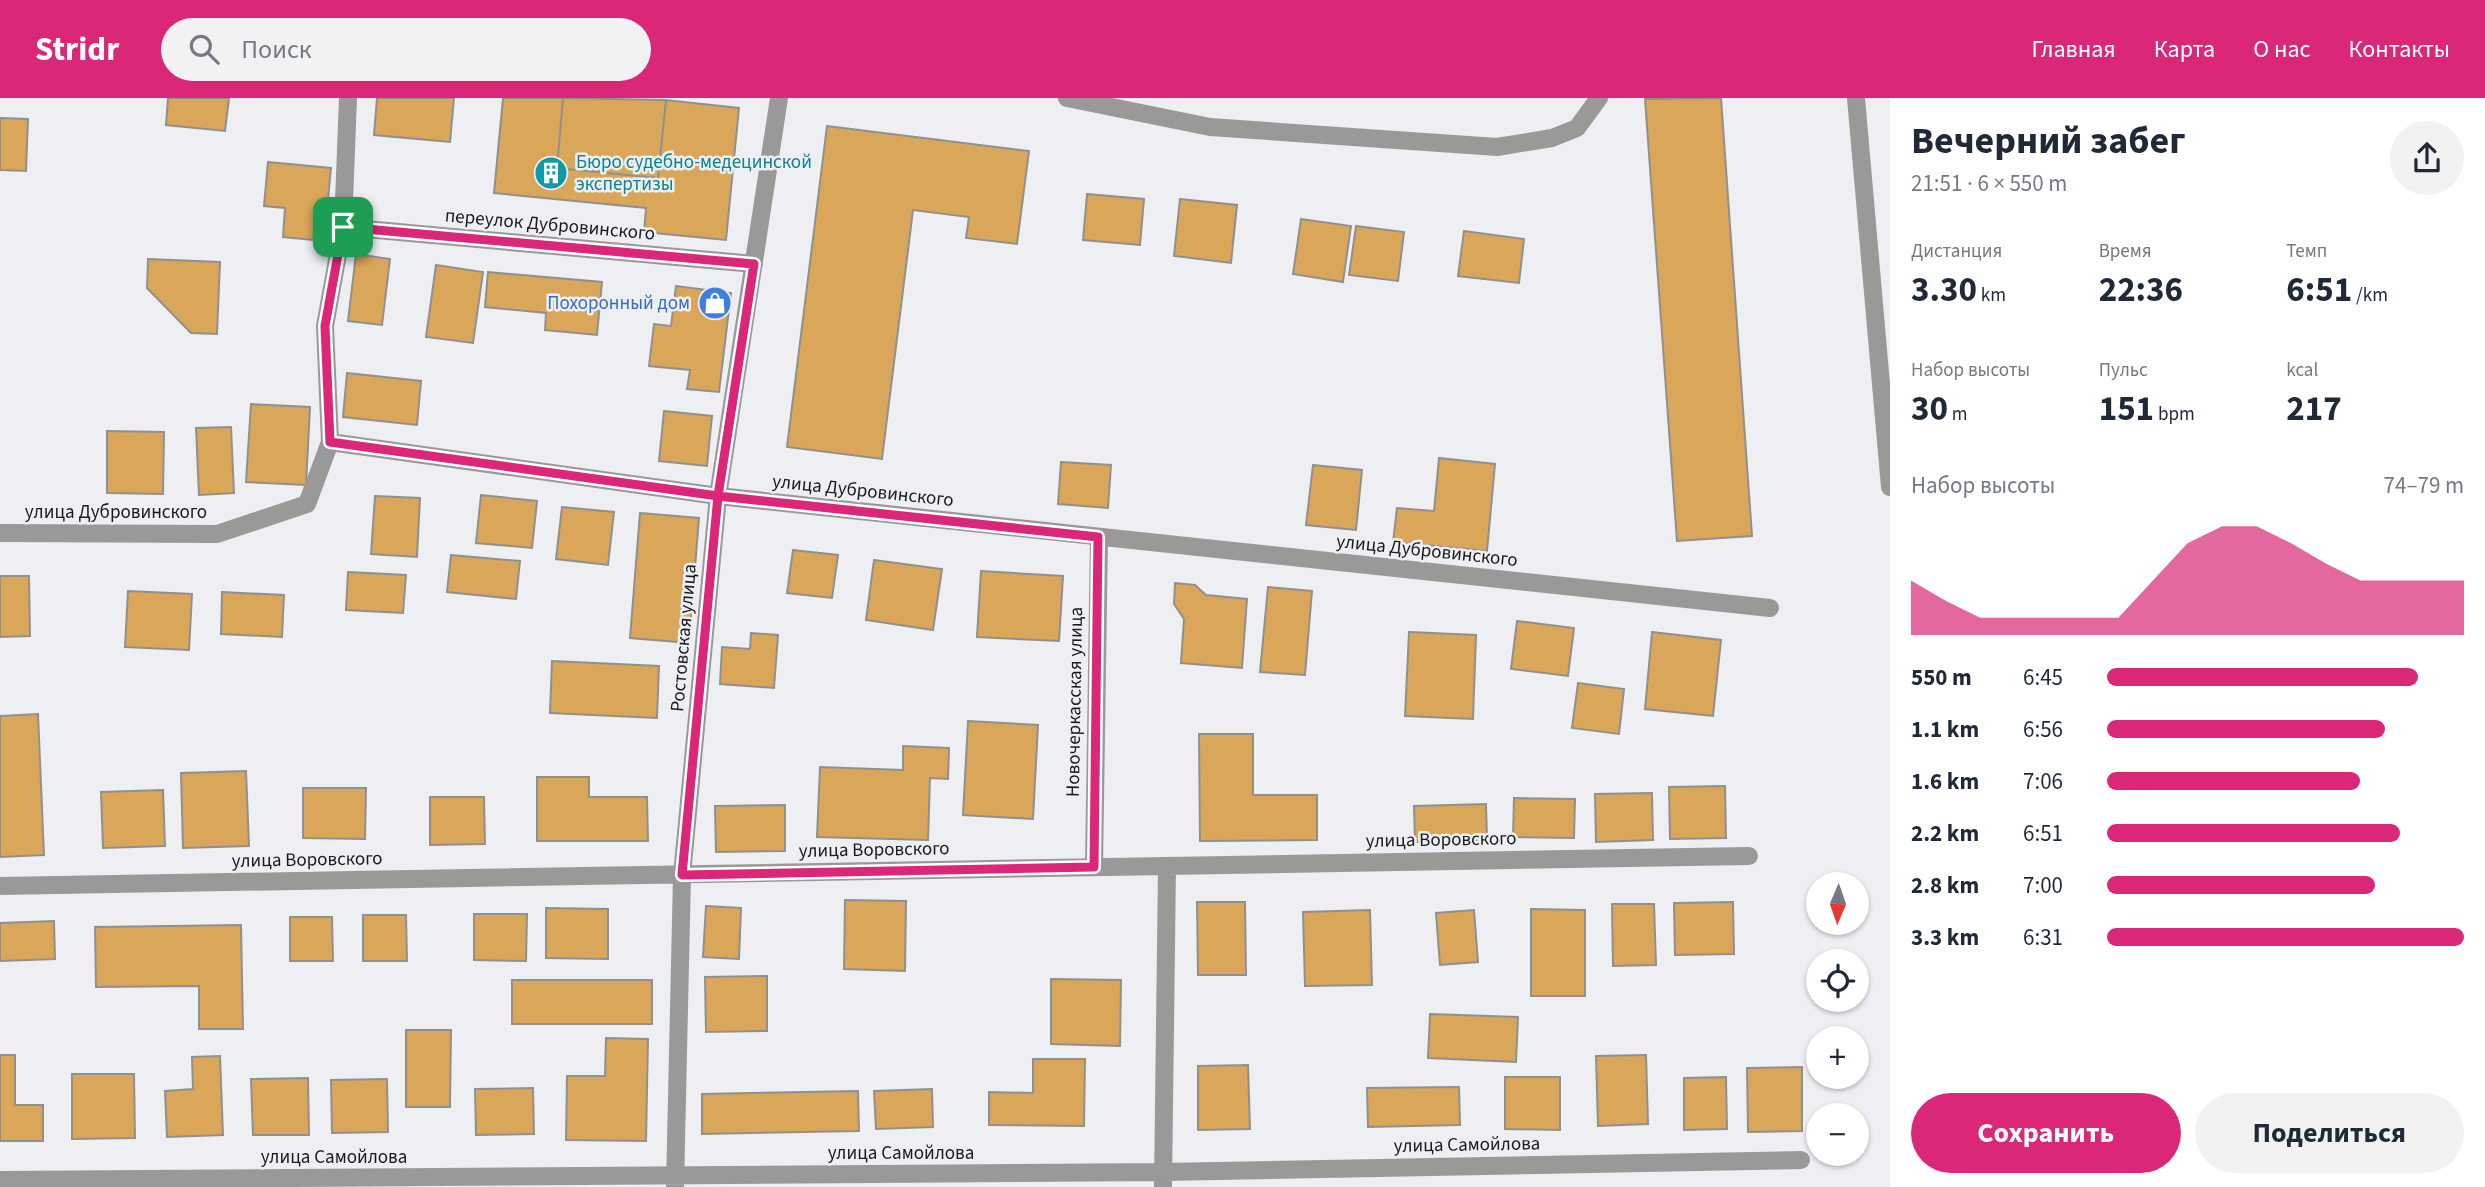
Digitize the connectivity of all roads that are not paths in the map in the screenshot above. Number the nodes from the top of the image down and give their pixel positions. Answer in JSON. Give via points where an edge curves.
{"nodes":[{"id":1,"x":348,"y":98,"type":"edge"},
{"id":2,"x":779,"y":98,"type":"edge"},
{"id":3,"x":1599,"y":98,"type":"edge"},
{"id":4,"x":1856,"y":98,"type":"edge"},
{"id":5,"x":1073,"y":99,"type":"edge"},
{"id":6,"x":343,"y":227,"type":"junction"},
{"id":7,"x":754,"y":264,"type":"junction"},
{"id":8,"x":330,"y":442,"type":"junction"},
{"id":9,"x":1890,"y":487,"type":"edge"},
{"id":10,"x":718,"y":496,"type":"junction"},
{"id":11,"x":0,"y":533,"type":"edge"},
{"id":12,"x":1098,"y":537,"type":"junction"},
{"id":13,"x":1770,"y":608,"type":"dead end"},
{"id":14,"x":1749,"y":856,"type":"dead end"},
{"id":15,"x":1167,"y":866,"type":"junction"},
{"id":16,"x":1094,"y":867,"type":"junction"},
{"id":17,"x":682,"y":875,"type":"junction"},
{"id":18,"x":0,"y":886,"type":"edge"},
{"id":19,"x":1801,"y":1160,"type":"dead end"},
{"id":20,"x":0,"y":1180,"type":"edge"},
{"id":21,"x":1163,"y":1180,"type":"edge"},
{"id":22,"x":675,"y":1181,"type":"edge"}],
"edges":[{"from":1,"to":6,"type":"street"},
{"from":2,"to":7,"type":"street","name":"Ростовская улица"},
{"from":3,"to":5,"type":"street","via":[[1577,128],[1552,138],[1497,147],[1210,127]]},
{"from":4,"to":9,"type":"street"},
{"from":6,"to":7,"type":"street","name":"переулок Дубровинского"},
{"from":6,"to":8,"type":"street","via":[[325,326]]},
{"from":7,"to":10,"type":"street","name":"Ростовская улица"},
{"from":8,"to":10,"type":"street","name":"улица Дубровинского"},
{"from":8,"to":11,"type":"street","name":"улица Дубровинского","via":[[307,504],[217,534]]},
{"from":10,"to":12,"type":"street","name":"улица Дубровинского"},
{"from":10,"to":17,"type":"street","name":"Ростовская улица"},
{"from":12,"to":13,"type":"street","name":"улица Дубровинского"},
{"from":12,"to":16,"type":"street","name":"Новочеркасская улица"},
{"from":14,"to":15,"type":"street","name":"улица Воровского"},
{"from":15,"to":16,"type":"street","name":"улица Воровского"},
{"from":15,"to":21,"type":"street"},
{"from":16,"to":17,"type":"street","name":"улица Воровского"},
{"from":17,"to":18,"type":"street","name":"улица Воровского"},
{"from":17,"to":22,"type":"street","name":"Ростовская улица"},
{"from":19,"to":21,"type":"street","name":"улица Самойлова"},
{"from":20,"to":22,"type":"street","name":"улица Самойлова"},
{"from":21,"to":22,"type":"street","name":"улица Самойлова"}]}
